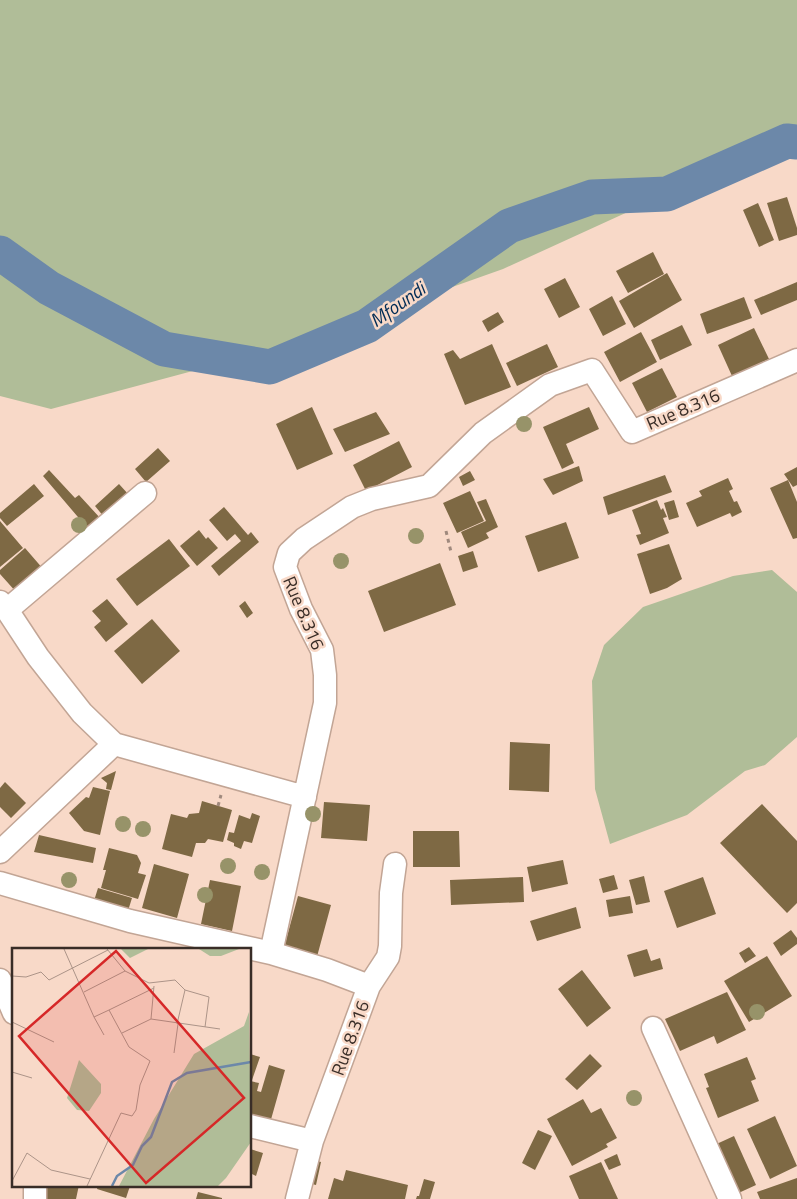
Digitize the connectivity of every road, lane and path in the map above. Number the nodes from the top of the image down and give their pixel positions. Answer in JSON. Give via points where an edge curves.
{"nodes":[{"id":1,"x":797,"y":360,"type":"edge"},
{"id":2,"x":145,"y":493,"type":"dead end"},
{"id":3,"x":446,"y":531,"type":"dead end"},
{"id":4,"x":451,"y":552,"type":"dead end"},
{"id":5,"x":5,"y":614,"type":"edge"},
{"id":6,"x":114,"y":744,"type":"junction"},
{"id":7,"x":216,"y":794,"type":"dead end"},
{"id":8,"x":305,"y":797,"type":"junction"},
{"id":9,"x":218,"y":806,"type":"dead end"},
{"id":10,"x":0,"y":852,"type":"edge"},
{"id":11,"x":395,"y":864,"type":"dead end"},
{"id":12,"x":0,"y":883,"type":"edge"},
{"id":13,"x":249,"y":948,"type":"edge"},
{"id":14,"x":251,"y":948,"type":"edge"},
{"id":15,"x":271,"y":953,"type":"junction"},
{"id":16,"x":0,"y":980,"type":"edge"},
{"id":17,"x":369,"y":986,"type":"junction"},
{"id":18,"x":12,"y":1008,"type":"edge"},
{"id":19,"x":653,"y":1028,"type":"dead end"},
{"id":20,"x":251,"y":1126,"type":"edge"},
{"id":21,"x":312,"y":1141,"type":"junction"},
{"id":22,"x":35,"y":1186,"type":"edge"},
{"id":23,"x":35,"y":1199,"type":"edge"},
{"id":24,"x":296,"y":1199,"type":"edge"},
{"id":25,"x":730,"y":1199,"type":"edge"}],
"edges":[{"from":1,"to":8,"type":"street","name":"Rue 8.316","via":[[632,432],[592,370],[550,385],[483,433],[429,486],[352,507],[299,544],[289,553],[284,567],[322,650],[325,675],[325,703]]},
{"from":2,"to":5,"type":"street"},
{"from":3,"to":4,"type":"path"},
{"from":5,"to":6,"type":"street","via":[[82,713]]},
{"from":6,"to":8,"type":"street"},
{"from":6,"to":10,"type":"street"},
{"from":7,"to":9,"type":"path","via":[[222,795]]},
{"from":8,"to":15,"type":"street","name":"Rue 8.316"},
{"from":11,"to":17,"type":"street","via":[[388,957]]},
{"from":12,"to":13,"type":"street","via":[[130,921]]},
{"from":14,"to":15,"type":"street"},
{"from":15,"to":17,"type":"street","name":"Rue 8.316"},
{"from":16,"to":18,"type":"street"},
{"from":17,"to":21,"type":"street","name":"Rue 8.316"},
{"from":19,"to":25,"type":"street"},
{"from":20,"to":21,"type":"street"},
{"from":21,"to":24,"type":"street","name":"Rue 8.316"},
{"from":22,"to":23,"type":"street"}]}
